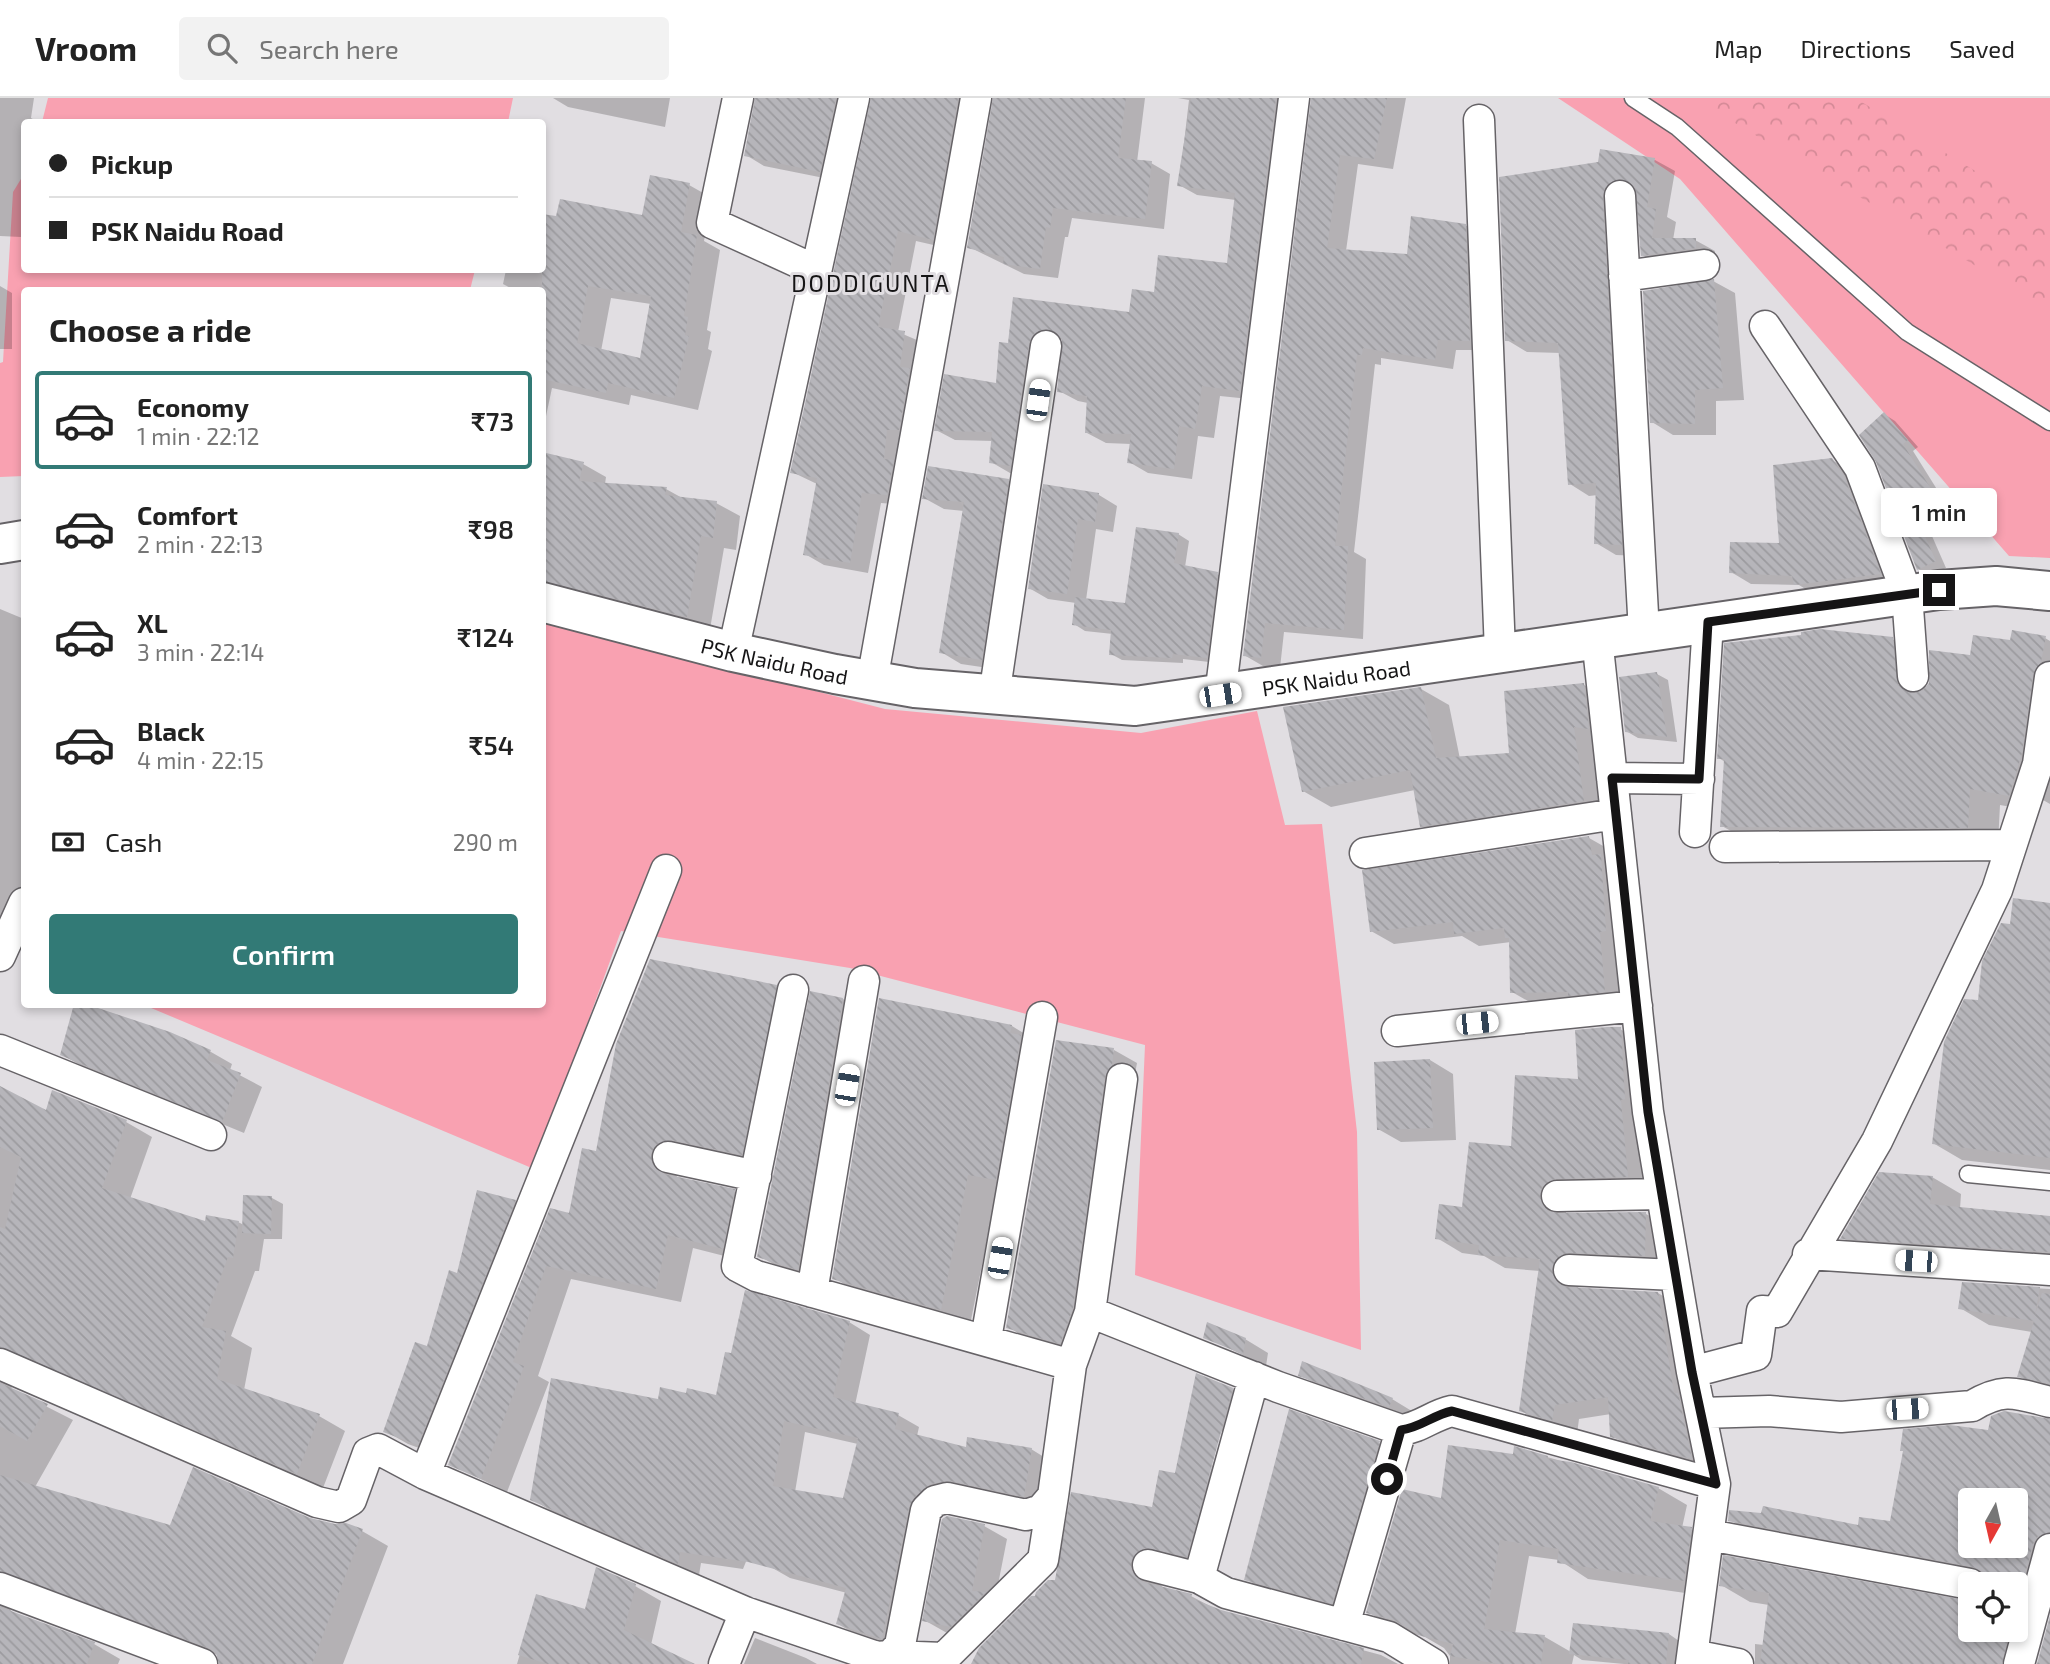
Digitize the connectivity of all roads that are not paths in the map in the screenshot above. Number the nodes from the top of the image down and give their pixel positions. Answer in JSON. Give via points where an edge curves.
{"nodes":[{"id":1,"x":738,"y":98,"type":"edge"},
{"id":2,"x":854,"y":98,"type":"edge"},
{"id":3,"x":976,"y":98,"type":"edge"},
{"id":4,"x":1294,"y":98,"type":"edge"},
{"id":5,"x":1633,"y":98,"type":"edge"},
{"id":6,"x":1479,"y":120,"type":"dead end"},
{"id":7,"x":1620,"y":197,"type":"dead end"},
{"id":8,"x":1704,"y":265,"type":"dead end"},
{"id":9,"x":815,"y":270,"type":"junction"},
{"id":10,"x":1624,"y":276,"type":"junction"},
{"id":11,"x":1765,"y":326,"type":"dead end"},
{"id":12,"x":1046,"y":346,"type":"dead end"},
{"id":13,"x":2050,"y":422,"type":"edge"},
{"id":14,"x":21,"y":540,"type":"edge"},
{"id":15,"x":0,"y":544,"type":"edge"},
{"id":16,"x":2050,"y":592,"type":"edge"},
{"id":17,"x":1907,"y":594,"type":"junction"},
{"id":18,"x":546,"y":603,"type":"edge"},
{"id":19,"x":1708,"y":622,"type":"junction"},
{"id":20,"x":1644,"y":632,"type":"junction"},
{"id":21,"x":1597,"y":638,"type":"junction"},
{"id":22,"x":733,"y":652,"type":"junction"},
{"id":23,"x":1500,"y":652,"type":"junction"},
{"id":24,"x":1913,"y":676,"type":"dead end"},
{"id":25,"x":2050,"y":677,"type":"edge"},
{"id":26,"x":872,"y":681,"type":"junction"},
{"id":27,"x":1220,"y":695,"type":"junction"},
{"id":28,"x":994,"y":696,"type":"junction"},
{"id":29,"x":1612,"y":778,"type":"junction"},
{"id":30,"x":1699,"y":779,"type":"junction"},
{"id":31,"x":1616,"y":814,"type":"junction"},
{"id":32,"x":1695,"y":832,"type":"dead end"},
{"id":33,"x":2011,"y":845,"type":"junction"},
{"id":34,"x":1725,"y":847,"type":"dead end"},
{"id":35,"x":1365,"y":853,"type":"dead end"},
{"id":36,"x":666,"y":870,"type":"dead end"},
{"id":37,"x":21,"y":910,"type":"edge"},
{"id":38,"x":0,"y":957,"type":"edge"},
{"id":39,"x":864,"y":981,"type":"dead end"},
{"id":40,"x":793,"y":990,"type":"dead end"},
{"id":41,"x":1637,"y":1006,"type":"junction"},
{"id":42,"x":1042,"y":1017,"type":"dead end"},
{"id":43,"x":1397,"y":1031,"type":"dead end"},
{"id":44,"x":0,"y":1049,"type":"edge"},
{"id":45,"x":1122,"y":1079,"type":"dead end"},
{"id":46,"x":211,"y":1135,"type":"dead end"},
{"id":47,"x":668,"y":1157,"type":"dead end"},
{"id":48,"x":1968,"y":1174,"type":"dead end"},
{"id":49,"x":756,"y":1176,"type":"junction"},
{"id":50,"x":2050,"y":1182,"type":"edge"},
{"id":51,"x":1662,"y":1194,"type":"junction"},
{"id":52,"x":1557,"y":1196,"type":"dead end"},
{"id":53,"x":1808,"y":1254,"type":"junction"},
{"id":54,"x":1569,"y":1270,"type":"dead end"},
{"id":55,"x":2050,"y":1270,"type":"edge"},
{"id":56,"x":1675,"y":1275,"type":"junction"},
{"id":57,"x":812,"y":1292,"type":"junction"},
{"id":58,"x":1090,"y":1312,"type":"junction"},
{"id":59,"x":986,"y":1339,"type":"junction"},
{"id":60,"x":0,"y":1364,"type":"edge"},
{"id":61,"x":1070,"y":1365,"type":"junction"},
{"id":62,"x":1692,"y":1372,"type":"junction"},
{"id":63,"x":1254,"y":1377,"type":"junction"},
{"id":64,"x":2050,"y":1402,"type":"edge"},
{"id":65,"x":1701,"y":1413,"type":"junction"},
{"id":66,"x":1401,"y":1430,"type":"junction"},
{"id":67,"x":425,"y":1474,"type":"junction"},
{"id":68,"x":1716,"y":1484,"type":"junction"},
{"id":69,"x":1053,"y":1496,"type":"junction"},
{"id":70,"x":1709,"y":1535,"type":"junction"},
{"id":71,"x":2050,"y":1549,"type":"edge"},
{"id":72,"x":1148,"y":1565,"type":"dead end"},
{"id":73,"x":1199,"y":1578,"type":"junction"},
{"id":74,"x":1958,"y":1582,"type":"edge"},
{"id":75,"x":0,"y":1588,"type":"edge"},
{"id":76,"x":2028,"y":1592,"type":"edge"},
{"id":77,"x":745,"y":1612,"type":"junction"},
{"id":78,"x":1344,"y":1625,"type":"junction"},
{"id":79,"x":2022,"y":1642,"type":"edge"},
{"id":80,"x":1386,"y":1650,"type":"edge"},
{"id":81,"x":890,"y":1656,"type":"junction"},
{"id":82,"x":1692,"y":1660,"type":"edge"},
{"id":83,"x":202,"y":1664,"type":"edge"},
{"id":84,"x":724,"y":1664,"type":"edge"},
{"id":85,"x":1433,"y":1664,"type":"edge"},
{"id":86,"x":1738,"y":1664,"type":"edge"},
{"id":87,"x":2020,"y":1664,"type":"edge"}],
"edges":[{"from":1,"to":9,"type":"street","via":[[712,223]]},
{"from":2,"to":9,"type":"street"},
{"from":3,"to":26,"type":"street"},
{"from":4,"to":27,"type":"street"},
{"from":5,"to":13,"type":"lane","via":[[1677,127],[1907,332]]},
{"from":6,"to":23,"type":"street"},
{"from":7,"to":10,"type":"street"},
{"from":8,"to":10,"type":"street"},
{"from":9,"to":22,"type":"street"},
{"from":10,"to":20,"type":"street"},
{"from":11,"to":17,"type":"street","via":[[1860,468]]},
{"from":12,"to":28,"type":"street"},
{"from":14,"to":15,"type":"street"},
{"from":16,"to":17,"type":"street","name":"PSK Naidu Road","via":[[1996,586]]},
{"from":17,"to":19,"type":"street","name":"PSK Naidu Road"},
{"from":17,"to":24,"type":"street"},
{"from":18,"to":22,"type":"street","name":"PSK Naidu Road"},
{"from":19,"to":20,"type":"street","name":"PSK Naidu Road"},
{"from":19,"to":30,"type":"street"},
{"from":20,"to":21,"type":"street","name":"PSK Naidu Road"},
{"from":21,"to":23,"type":"street","name":"PSK Naidu Road"},
{"from":21,"to":29,"type":"street"},
{"from":22,"to":26,"type":"street","name":"PSK Naidu Road"},
{"from":23,"to":27,"type":"street","name":"PSK Naidu Road"},
{"from":25,"to":33,"type":"street","via":[[2038,764]]},
{"from":26,"to":28,"type":"street","name":"PSK Naidu Road"},
{"from":27,"to":28,"type":"street","name":"PSK Naidu Road","via":[[1135,706]]},
{"from":29,"to":30,"type":"street"},
{"from":29,"to":31,"type":"street"},
{"from":30,"to":32,"type":"street"},
{"from":31,"to":35,"type":"street"},
{"from":31,"to":41,"type":"street"},
{"from":33,"to":34,"type":"street"},
{"from":33,"to":53,"type":"street","via":[[1997,890],[1877,1140]]},
{"from":36,"to":67,"type":"street"},
{"from":37,"to":38,"type":"street"},
{"from":39,"to":57,"type":"street"},
{"from":40,"to":49,"type":"street"},
{"from":41,"to":43,"type":"street"},
{"from":41,"to":51,"type":"street"},
{"from":42,"to":59,"type":"street"},
{"from":44,"to":46,"type":"street"},
{"from":45,"to":58,"type":"street"},
{"from":47,"to":49,"type":"street"},
{"from":48,"to":50,"type":"lane"},
{"from":49,"to":57,"type":"street","via":[[737,1266]]},
{"from":51,"to":52,"type":"street"},
{"from":51,"to":56,"type":"street"},
{"from":53,"to":55,"type":"street"},
{"from":53,"to":62,"type":"street","via":[[1777,1312],[1762,1311],[1756,1354]]},
{"from":54,"to":56,"type":"street"},
{"from":56,"to":62,"type":"street"},
{"from":57,"to":59,"type":"street"},
{"from":58,"to":61,"type":"street"},
{"from":58,"to":63,"type":"street"},
{"from":59,"to":61,"type":"street"},
{"from":60,"to":67,"type":"street","via":[[317,1502],[339,1507],[351,1500],[371,1450],[378,1449]]},
{"from":61,"to":69,"type":"street"},
{"from":62,"to":65,"type":"street"},
{"from":63,"to":66,"type":"street"},
{"from":63,"to":73,"type":"street"},
{"from":64,"to":65,"type":"street","via":[[2007,1391],[1972,1406],[1841,1417]]},
{"from":65,"to":68,"type":"street"},
{"from":66,"to":68,"type":"street","via":[[1452,1411]]},
{"from":66,"to":78,"type":"street"},
{"from":67,"to":77,"type":"street"},
{"from":68,"to":70,"type":"street"},
{"from":69,"to":81,"type":"street","via":[[1043,1560],[944,1658]]},
{"from":69,"to":81,"type":"street","via":[[1041,1510],[1026,1515],[947,1498],[935,1501],[926,1510],[900,1645]]},
{"from":70,"to":74,"type":"street"},
{"from":70,"to":82,"type":"street"},
{"from":71,"to":76,"type":"street"},
{"from":72,"to":73,"type":"street"},
{"from":73,"to":78,"type":"street","via":[[1226,1593]]},
{"from":75,"to":83,"type":"street"},
{"from":77,"to":81,"type":"street","via":[[877,1657]]},
{"from":77,"to":84,"type":"street"},
{"from":78,"to":80,"type":"street"},
{"from":79,"to":87,"type":"street"},
{"from":80,"to":85,"type":"street"},
{"from":82,"to":86,"type":"street"}]}
